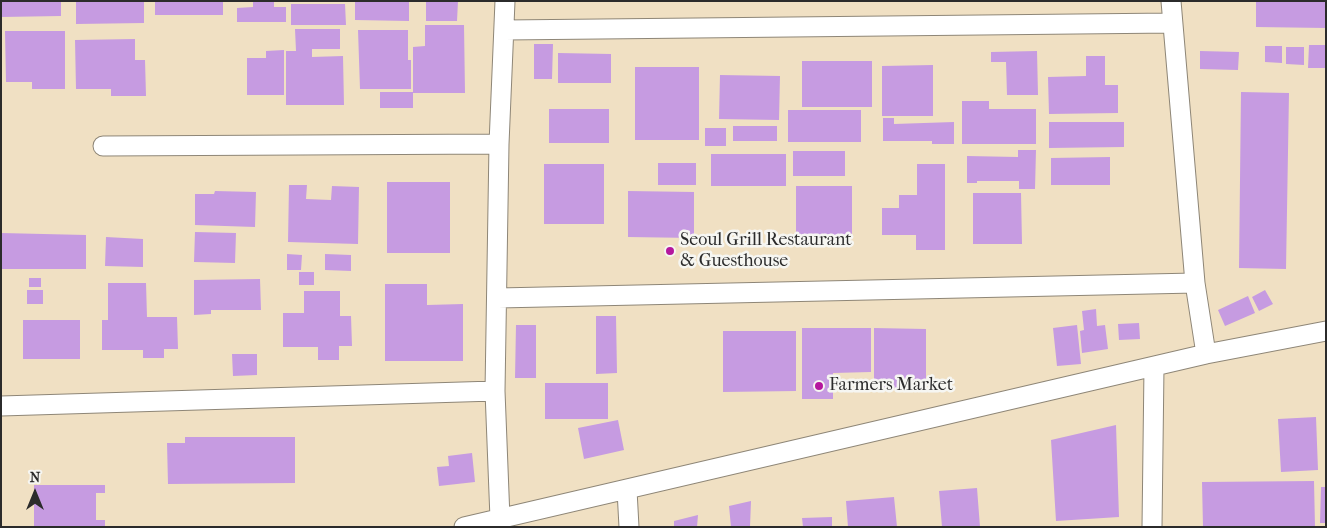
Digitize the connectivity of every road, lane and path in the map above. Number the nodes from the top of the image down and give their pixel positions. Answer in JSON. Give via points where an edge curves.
{"nodes":[{"id":1,"x":505,"y":1,"type":"edge"},
{"id":2,"x":1171,"y":1,"type":"edge"},
{"id":3,"x":1172,"y":23,"type":"junction"},
{"id":4,"x":505,"y":30,"type":"junction"},
{"id":5,"x":500,"y":144,"type":"junction"},
{"id":6,"x":103,"y":146,"type":"dead end"},
{"id":7,"x":1195,"y":284,"type":"junction"},
{"id":8,"x":498,"y":298,"type":"junction"},
{"id":9,"x":1326,"y":331,"type":"edge"},
{"id":10,"x":1206,"y":354,"type":"junction"},
{"id":11,"x":1154,"y":367,"type":"junction"},
{"id":12,"x":495,"y":391,"type":"junction"},
{"id":13,"x":1,"y":406,"type":"edge"},
{"id":14,"x":627,"y":490,"type":"junction"},
{"id":15,"x":500,"y":519,"type":"junction"},
{"id":16,"x":464,"y":527,"type":"edge"},
{"id":17,"x":629,"y":527,"type":"edge"},
{"id":18,"x":1152,"y":527,"type":"edge"}],
"edges":[{"from":1,"to":4,"type":"street"},
{"from":2,"to":3,"type":"street"},
{"from":3,"to":4,"type":"street"},
{"from":3,"to":7,"type":"street"},
{"from":4,"to":5,"type":"street"},
{"from":5,"to":6,"type":"street"},
{"from":5,"to":8,"type":"street"},
{"from":7,"to":8,"type":"street"},
{"from":7,"to":10,"type":"street"},
{"from":8,"to":12,"type":"street"},
{"from":9,"to":10,"type":"street"},
{"from":10,"to":11,"type":"street"},
{"from":11,"to":14,"type":"street"},
{"from":11,"to":18,"type":"street"},
{"from":12,"to":13,"type":"street"},
{"from":12,"to":15,"type":"street"},
{"from":14,"to":15,"type":"street"},
{"from":14,"to":17,"type":"street"},
{"from":15,"to":16,"type":"street"}]}
